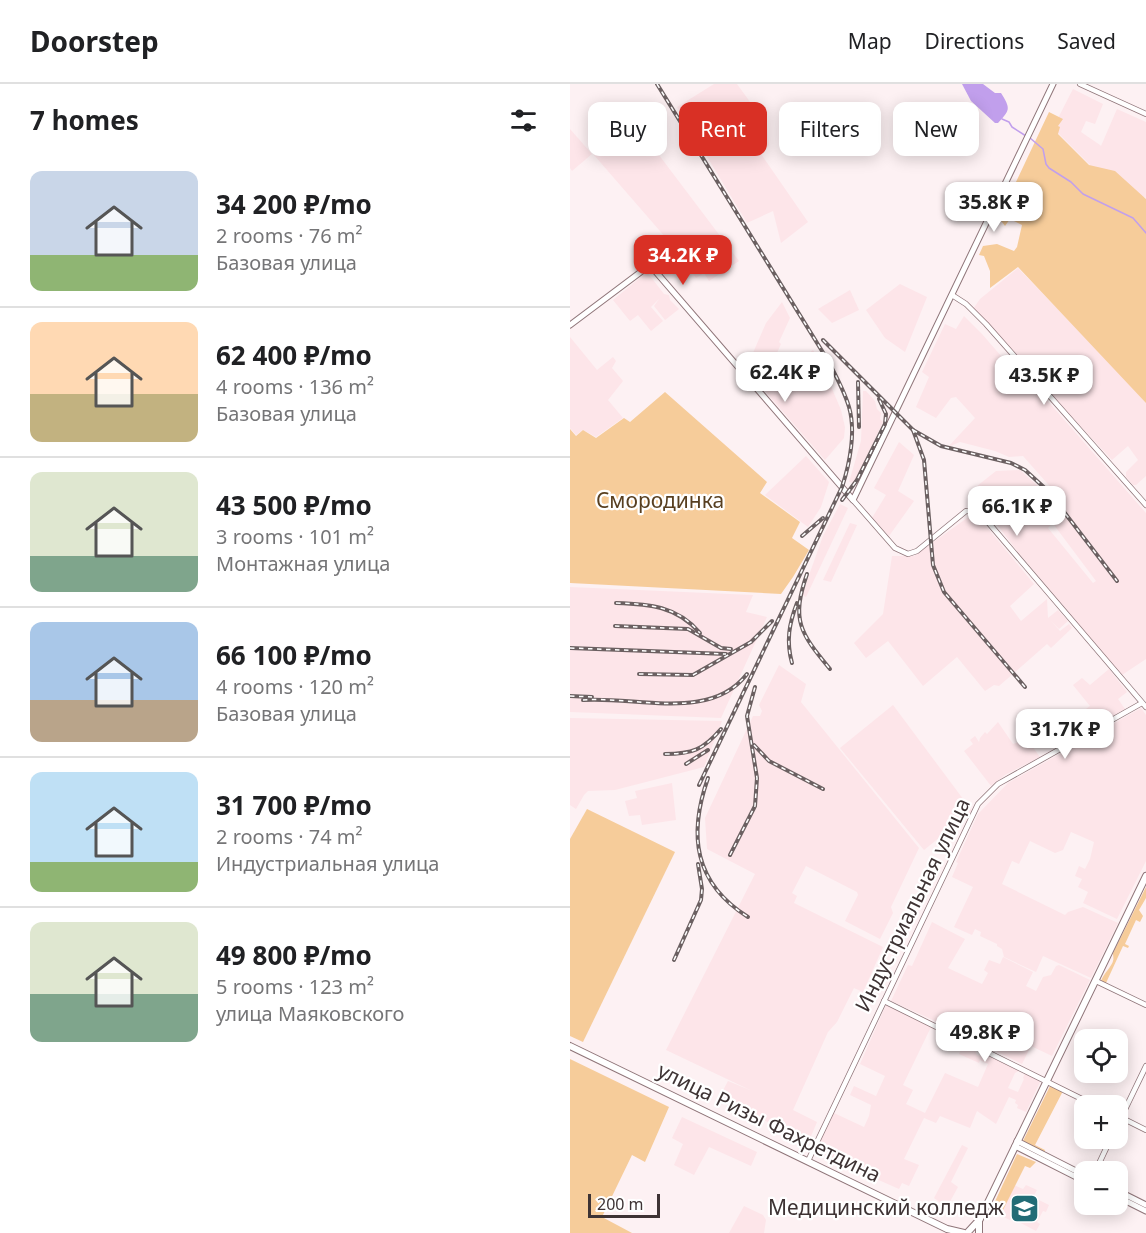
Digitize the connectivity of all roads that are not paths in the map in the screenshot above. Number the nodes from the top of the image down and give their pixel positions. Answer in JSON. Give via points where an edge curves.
{"nodes":[{"id":1,"x":1053,"y":84,"type":"edge"},
{"id":2,"x":1080,"y":84,"type":"edge"},
{"id":3,"x":1146,"y":114,"type":"edge"},
{"id":4,"x":952,"y":294,"type":"junction"},
{"id":5,"x":570,"y":325,"type":"edge"},
{"id":6,"x":853,"y":500,"type":"junction"},
{"id":7,"x":1146,"y":505,"type":"edge"},
{"id":8,"x":1142,"y":703,"type":"junction"},
{"id":9,"x":1146,"y":707,"type":"edge"},
{"id":10,"x":1146,"y":876,"type":"edge"},
{"id":11,"x":1096,"y":981,"type":"junction"},
{"id":12,"x":884,"y":1001,"type":"junction"},
{"id":13,"x":1146,"y":1005,"type":"edge"},
{"id":14,"x":570,"y":1046,"type":"edge"},
{"id":15,"x":1146,"y":1066,"type":"edge"},
{"id":16,"x":1047,"y":1081,"type":"junction"},
{"id":17,"x":1074,"y":1095,"type":"edge"},
{"id":18,"x":1128,"y":1100,"type":"edge"},
{"id":19,"x":1128,"y":1121,"type":"edge"},
{"id":20,"x":1146,"y":1130,"type":"edge"},
{"id":21,"x":1016,"y":1144,"type":"junction"},
{"id":22,"x":807,"y":1161,"type":"junction"},
{"id":23,"x":1068,"y":1170,"type":"junction"},
{"id":24,"x":1074,"y":1172,"type":"edge"},
{"id":25,"x":1074,"y":1174,"type":"edge"},
{"id":26,"x":1128,"y":1198,"type":"edge"},
{"id":27,"x":1128,"y":1201,"type":"edge"},
{"id":28,"x":1138,"y":1205,"type":"junction"},
{"id":29,"x":1146,"y":1205,"type":"edge"},
{"id":30,"x":1146,"y":1211,"type":"edge"},
{"id":31,"x":980,"y":1219,"type":"junction"},
{"id":32,"x":953,"y":1232,"type":"edge"},
{"id":33,"x":966,"y":1233,"type":"edge"},
{"id":34,"x":977,"y":1233,"type":"edge"}],
"edges":[{"from":1,"to":4,"type":"main road"},
{"from":2,"to":3,"type":"street"},
{"from":4,"to":6,"type":"main road"},
{"from":4,"to":7,"type":"street","via":[[986,324]]},
{"from":5,"to":6,"type":"main road","via":[[650,265]]},
{"from":6,"to":8,"type":"street","via":[[895,548],[908,554],[966,511],[981,513]]},
{"from":8,"to":9,"type":"street"},
{"from":8,"to":12,"type":"street","name":"Индустриальная улица","via":[[987,793],[978,804]]},
{"from":10,"to":11,"type":"main road"},
{"from":11,"to":13,"type":"street"},
{"from":11,"to":16,"type":"main road"},
{"from":12,"to":16,"type":"street"},
{"from":12,"to":22,"type":"street","name":"Индустриальная улица"},
{"from":14,"to":22,"type":"main road","name":"улица Ризы Фахретдина"},
{"from":15,"to":18,"type":"street"},
{"from":16,"to":17,"type":"street"},
{"from":16,"to":21,"type":"main road"},
{"from":19,"to":20,"type":"street"},
{"from":21,"to":23,"type":"main road"},
{"from":21,"to":31,"type":"main road"},
{"from":22,"to":32,"type":"main road","name":"улица Ризы Фахретдина"},
{"from":23,"to":24,"type":"main road"},
{"from":23,"to":25,"type":"main road"},
{"from":26,"to":28,"type":"main road"},
{"from":27,"to":28,"type":"main road"},
{"from":28,"to":29,"type":"main road"},
{"from":28,"to":30,"type":"main road"},
{"from":31,"to":33,"type":"main road"},
{"from":31,"to":34,"type":"main road"},
{"from":32,"to":33,"type":"main road","name":"улица Ризы Фахретдина"},
{"from":33,"to":34,"type":"main road","name":"улица Ризы Фахретдина"}]}
